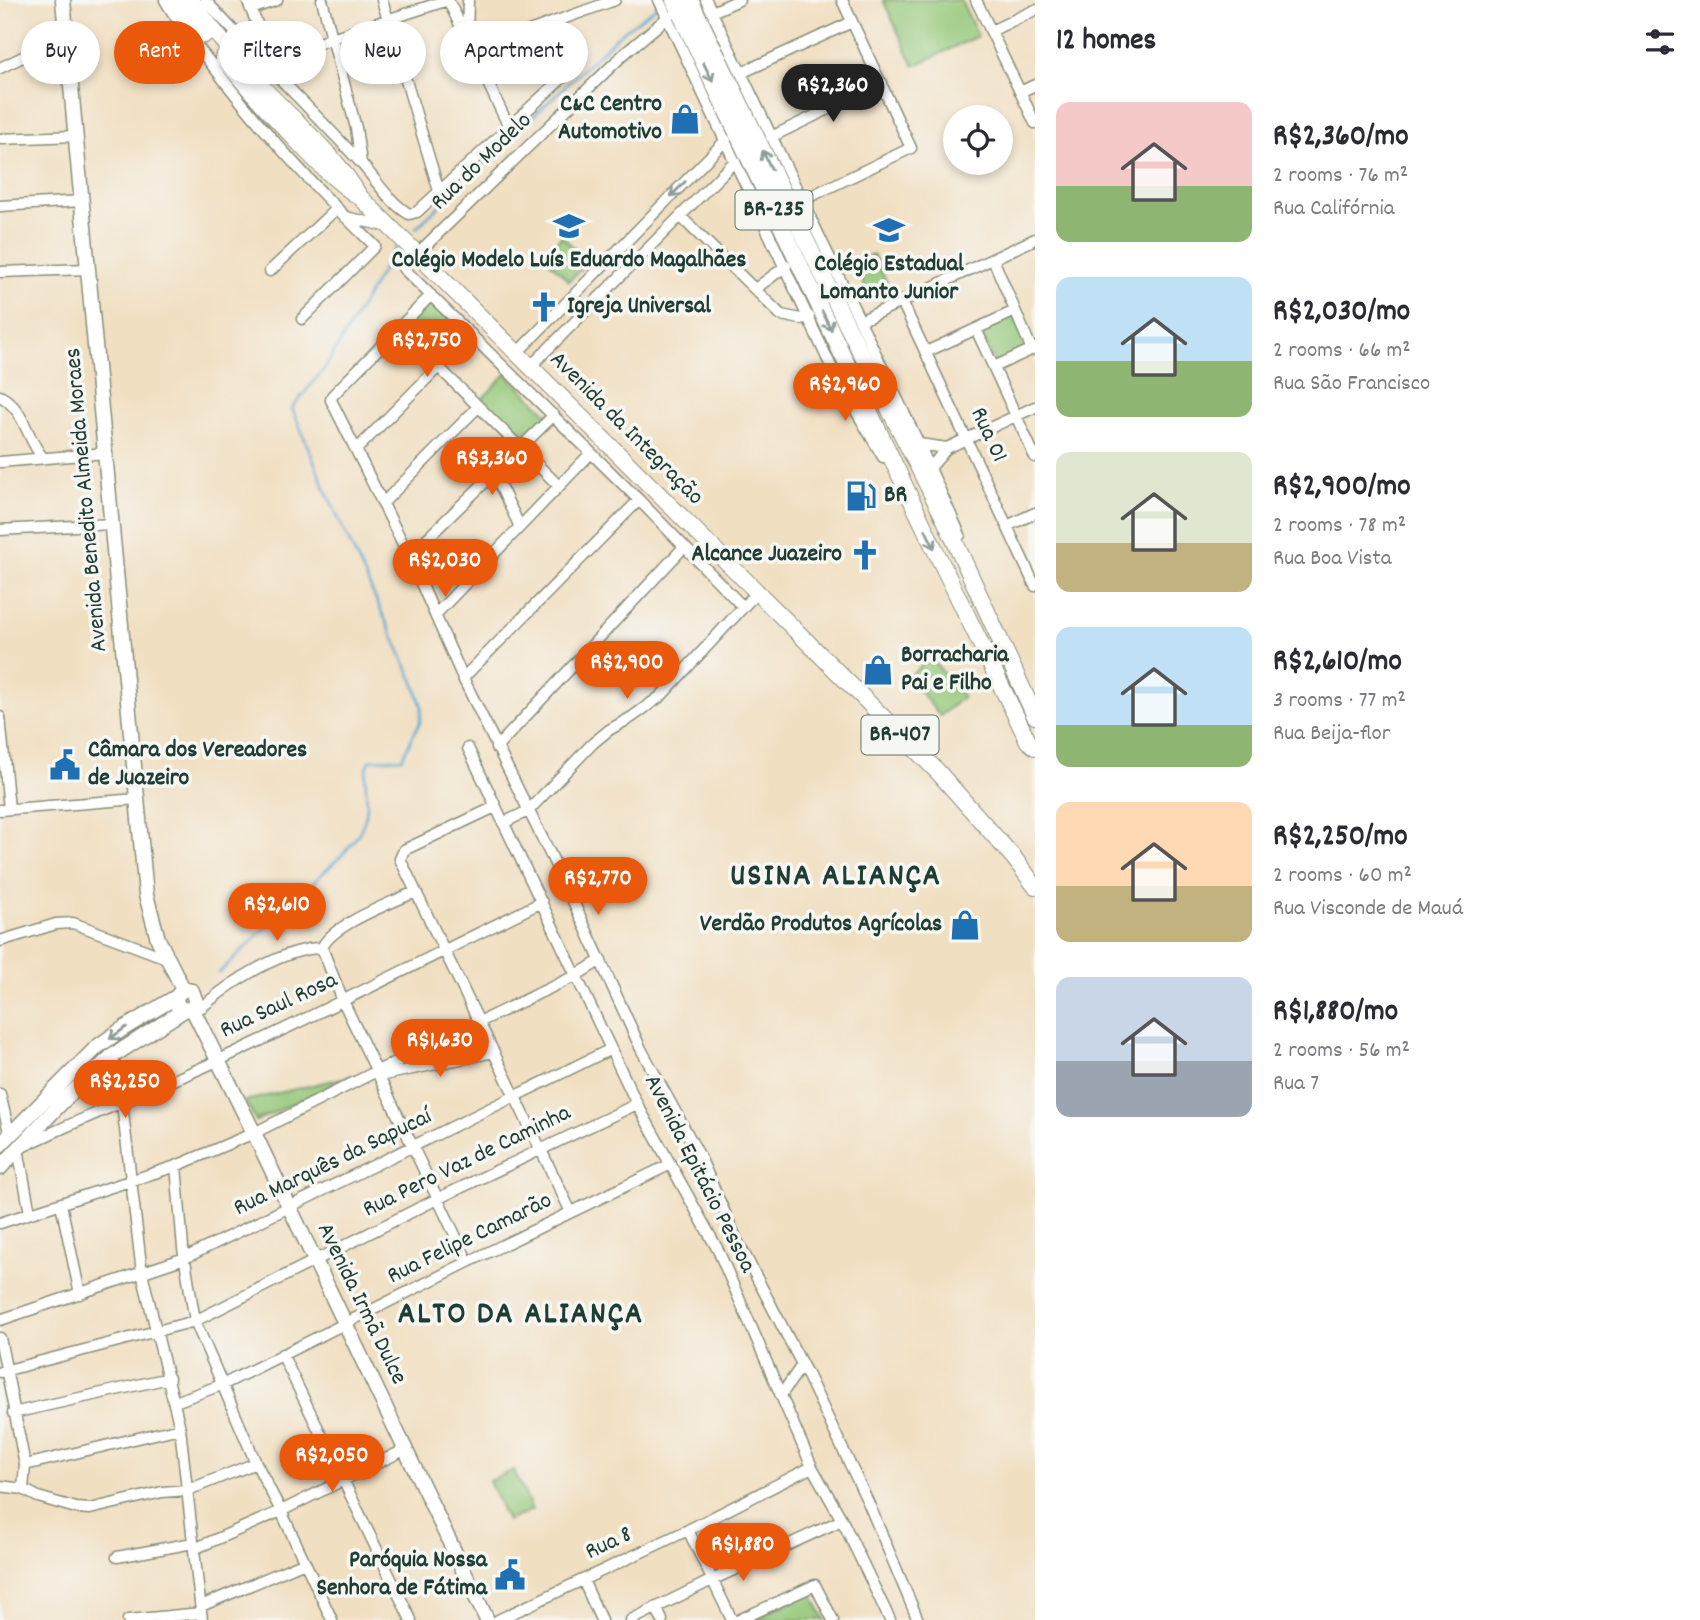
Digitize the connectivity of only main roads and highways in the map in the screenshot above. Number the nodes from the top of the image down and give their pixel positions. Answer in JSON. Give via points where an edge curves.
{"nodes":[{"id":1,"x":63,"y":0,"type":"edge"},
{"id":2,"x":175,"y":0,"type":"edge"},
{"id":3,"x":190,"y":0,"type":"edge"},
{"id":4,"x":678,"y":7,"type":"edge"},
{"id":5,"x":360,"y":197,"type":"junction"},
{"id":6,"x":870,"y":372,"type":"junction"},
{"id":7,"x":895,"y":397,"type":"road end"},
{"id":8,"x":1035,"y":716,"type":"edge"},
{"id":9,"x":1035,"y":747,"type":"edge"},
{"id":10,"x":1035,"y":886,"type":"edge"},
{"id":11,"x":187,"y":1002,"type":"junction"},
{"id":12,"x":5,"y":1140,"type":"edge"},
{"id":13,"x":0,"y":1168,"type":"edge"},
{"id":14,"x":487,"y":1620,"type":"edge"}],
"edges":[{"from":1,"to":11,"type":"main road","name":"Avenida Benedito Almeida Moraes","via":[[148,909]]},
{"from":2,"to":5,"type":"highway","number":"BR-407","via":[[256,98],[339,183]]},
{"from":3,"to":5,"type":"highway","name":"Avenida da Integração","number":"BR-407","via":[[263,88],[347,174]]},
{"from":6,"to":4,"type":"highway","number":"BR-235","one_way":true},
{"from":4,"to":9,"type":"highway","number":"BR-235","one_way":true,"via":[[916,509],[1028,741]]},
{"from":5,"to":10,"type":"highway","name":"Avenida da Integração","number":"BR-407","via":[[952,785]]},
{"from":6,"to":7,"type":"highway"},
{"from":6,"to":8,"type":"highway","number":"BR-235","via":[[944,518]]},
{"from":11,"to":12,"type":"main road","one_way":true,"via":[[121,1030],[97,1048]]},
{"from":11,"to":13,"type":"main road","name":"Rua Saul Rosa","via":[[111,1057]]},
{"from":11,"to":14,"type":"main road","name":"Avenida Irmã Dulce"}]}
